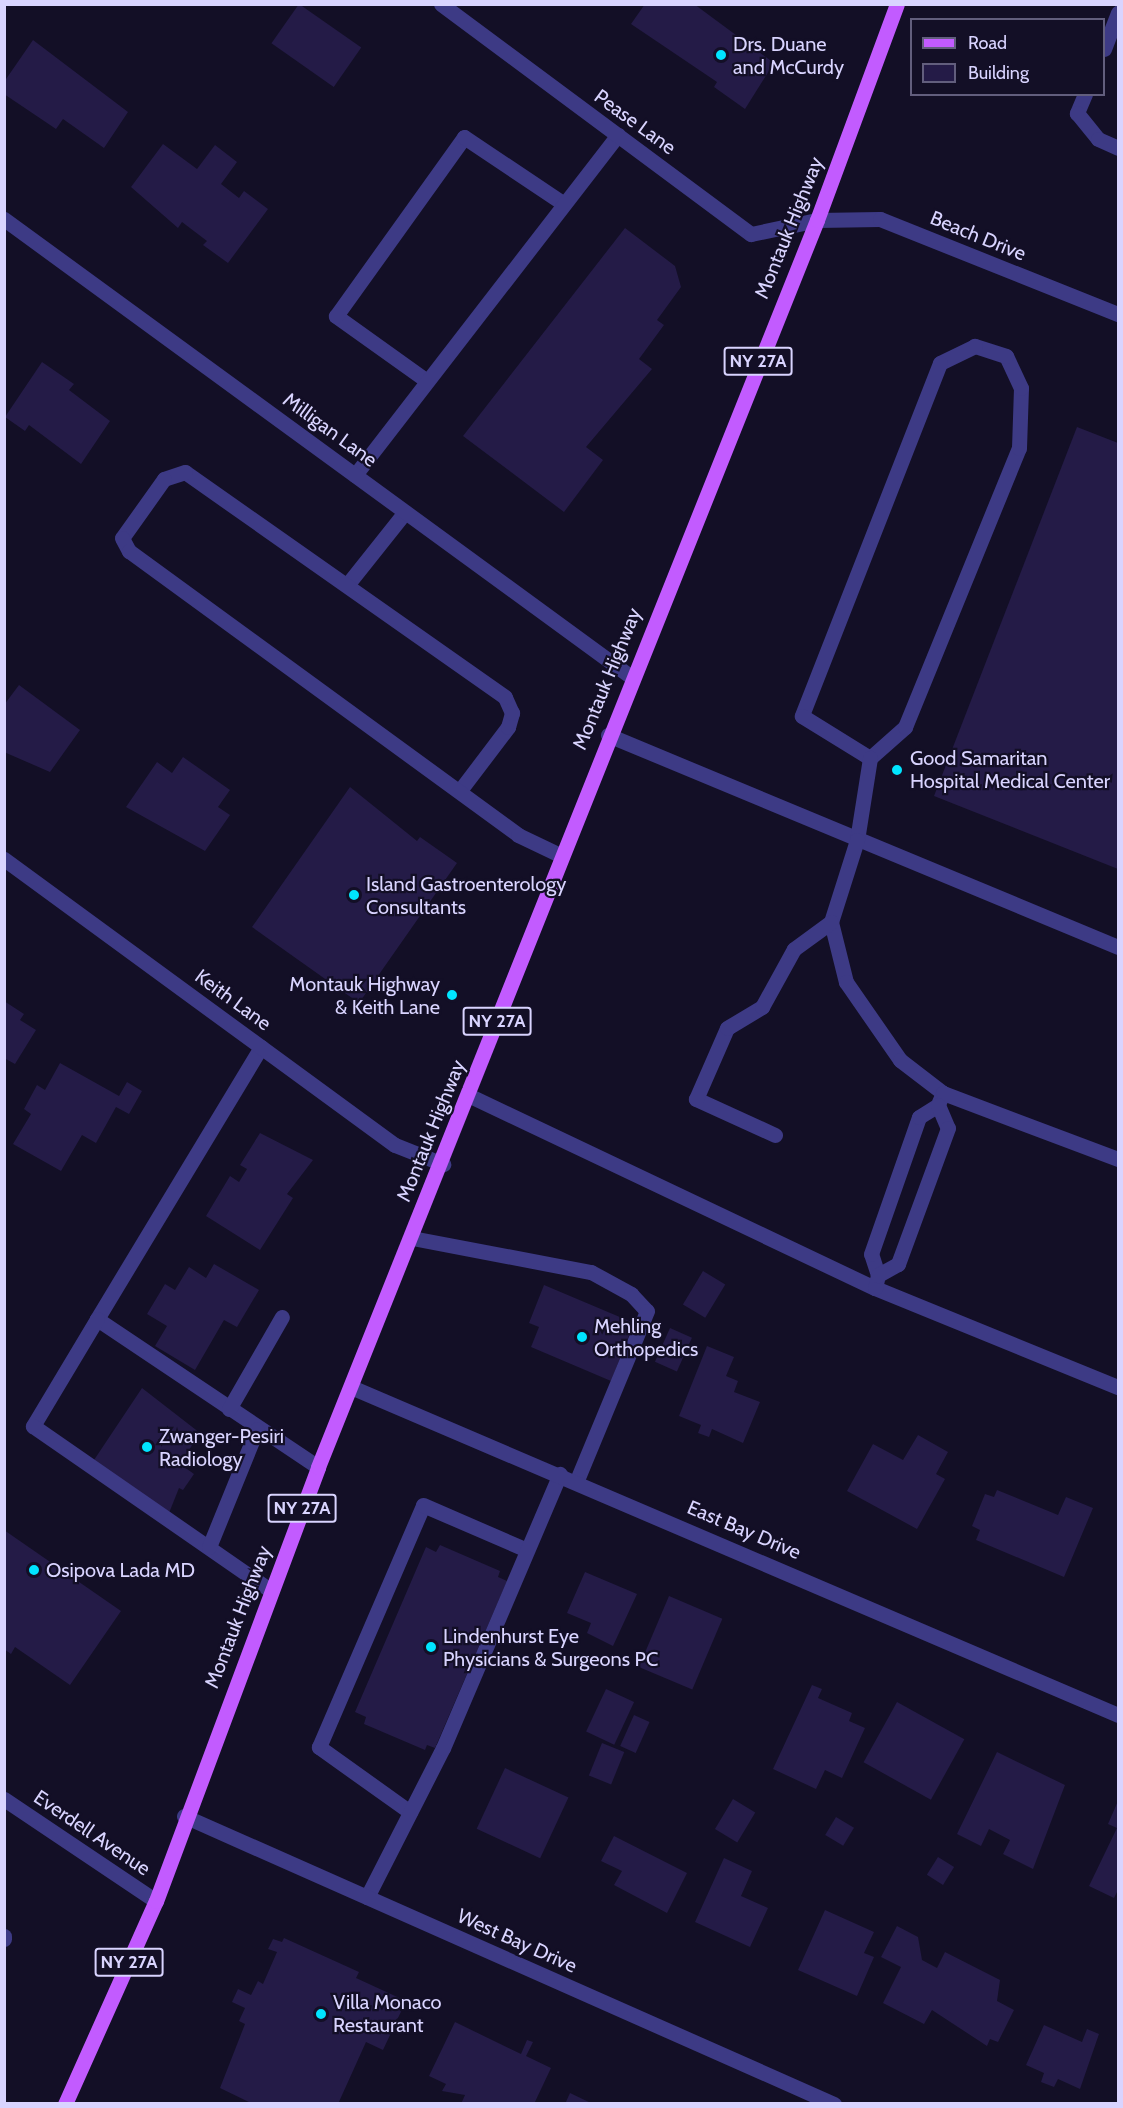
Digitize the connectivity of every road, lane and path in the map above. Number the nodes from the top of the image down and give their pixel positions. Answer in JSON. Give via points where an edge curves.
{"nodes":[{"id":1,"x":441,"y":4,"type":"edge"},
{"id":2,"x":897,"y":4,"type":"edge"},
{"id":3,"x":1119,"y":13,"type":"edge"},
{"id":4,"x":1114,"y":35,"type":"edge"},
{"id":5,"x":1105,"y":48,"type":"edge"},
{"id":6,"x":1084,"y":96,"type":"edge"},
{"id":7,"x":618,"y":135,"type":"junction"},
{"id":8,"x":1119,"y":147,"type":"edge"},
{"id":9,"x":564,"y":204,"type":"junction"},
{"id":10,"x":4,"y":219,"type":"edge"},
{"id":11,"x":817,"y":220,"type":"junction"},
{"id":12,"x":1119,"y":314,"type":"edge"},
{"id":13,"x":427,"y":381,"type":"junction"},
{"id":14,"x":355,"y":475,"type":"junction"},
{"id":15,"x":405,"y":512,"type":"junction"},
{"id":16,"x":347,"y":585,"type":"junction"},
{"id":17,"x":630,"y":676,"type":"junction"},
{"id":18,"x":608,"y":735,"type":"junction"},
{"id":19,"x":870,"y":758,"type":"junction"},
{"id":20,"x":461,"y":789,"type":"junction"},
{"id":21,"x":857,"y":840,"type":"junction"},
{"id":22,"x":560,"y":855,"type":"junction"},
{"id":23,"x":4,"y":859,"type":"edge"},
{"id":24,"x":831,"y":922,"type":"junction"},
{"id":25,"x":1119,"y":947,"type":"edge"},
{"id":26,"x":261,"y":1047,"type":"junction"},
{"id":27,"x":468,"y":1095,"type":"junction"},
{"id":28,"x":941,"y":1099,"type":"junction"},
{"id":29,"x":775,"y":1136,"type":"dead end"},
{"id":30,"x":1119,"y":1159,"type":"edge"},
{"id":31,"x":442,"y":1164,"type":"junction"},
{"id":32,"x":412,"y":1238,"type":"junction"},
{"id":33,"x":877,"y":1282,"type":"junction"},
{"id":34,"x":282,"y":1317,"type":"dead end"},
{"id":35,"x":97,"y":1319,"type":"junction"},
{"id":36,"x":351,"y":1387,"type":"junction"},
{"id":37,"x":1119,"y":1387,"type":"edge"},
{"id":38,"x":229,"y":1409,"type":"junction"},
{"id":39,"x":257,"y":1428,"type":"junction"},
{"id":40,"x":318,"y":1467,"type":"junction"},
{"id":41,"x":560,"y":1474,"type":"junction"},
{"id":42,"x":576,"y":1482,"type":"junction"},
{"id":43,"x":208,"y":1547,"type":"junction"},
{"id":44,"x":527,"y":1550,"type":"junction"},
{"id":45,"x":270,"y":1590,"type":"junction"},
{"id":46,"x":1119,"y":1715,"type":"edge"},
{"id":47,"x":4,"y":1799,"type":"edge"},
{"id":48,"x":410,"y":1812,"type":"junction"},
{"id":49,"x":184,"y":1816,"type":"junction"},
{"id":50,"x":367,"y":1897,"type":"junction"},
{"id":51,"x":156,"y":1901,"type":"junction"},
{"id":52,"x":65,"y":2103,"type":"edge"},
{"id":53,"x":834,"y":2103,"type":"edge"}],
"edges":[{"from":1,"to":7,"type":"street","name":"Pease Lane"},
{"from":2,"to":11,"type":"main road","name":"Montauk Highway","number":"NY 27A"},
{"from":3,"to":4,"type":"street"},
{"from":4,"to":5,"type":"street"},
{"from":6,"to":8,"type":"street","via":[[1077,113],[1098,139]]},
{"from":7,"to":9,"type":"street"},
{"from":7,"to":11,"type":"street","name":"Pease Lane","via":[[751,234]]},
{"from":9,"to":13,"type":"street"},
{"from":9,"to":13,"type":"street","via":[[464,137],[336,316]]},
{"from":10,"to":14,"type":"street","name":"Milligan Lane"},
{"from":11,"to":12,"type":"street","name":"Beach Drive","via":[[880,219]]},
{"from":11,"to":17,"type":"main road","name":"Montauk Highway","number":"NY 27A"},
{"from":13,"to":14,"type":"street"},
{"from":14,"to":15,"type":"street","name":"Milligan Lane"},
{"from":15,"to":16,"type":"street"},
{"from":15,"to":17,"type":"street","name":"Milligan Lane"},
{"from":16,"to":20,"type":"street","via":[[505,698],[512,712],[508,727]]},
{"from":16,"to":20,"type":"street","via":[[185,472],[164,480],[122,538],[129,551]]},
{"from":17,"to":18,"type":"main road","name":"Montauk Highway","number":"NY 27A"},
{"from":18,"to":21,"type":"street"},
{"from":18,"to":22,"type":"main road","name":"Montauk Highway","number":"NY 27A"},
{"from":19,"to":19,"type":"street","via":[[801,716],[940,363],[975,346],[1006,356],[1021,388],[1019,448],[905,727]]},
{"from":19,"to":21,"type":"street"},
{"from":20,"to":22,"type":"street","via":[[518,835]]},
{"from":21,"to":24,"type":"street"},
{"from":21,"to":25,"type":"street"},
{"from":22,"to":27,"type":"main road","name":"Montauk Highway","number":"NY 27A"},
{"from":23,"to":26,"type":"street","name":"Keith Lane"},
{"from":24,"to":28,"type":"street","via":[[846,982],[900,1060]]},
{"from":24,"to":29,"type":"street","via":[[794,949],[762,1007],[727,1028],[696,1099]]},
{"from":26,"to":31,"type":"street","name":"Keith Lane","via":[[395,1145]]},
{"from":26,"to":35,"type":"street"},
{"from":27,"to":31,"type":"main road","name":"Montauk Highway","number":"NY 27A"},
{"from":27,"to":33,"type":"street"},
{"from":28,"to":30,"type":"street"},
{"from":28,"to":33,"type":"street","via":[[919,1117],[878,1233],[871,1254]]},
{"from":28,"to":33,"type":"street","via":[[948,1128],[898,1264]]},
{"from":31,"to":32,"type":"main road","name":"Montauk Highway","number":"NY 27A"},
{"from":32,"to":36,"type":"main road","name":"Montauk Highway","number":"NY 27A"},
{"from":32,"to":42,"type":"street","via":[[591,1272],[631,1294],[647,1311]]},
{"from":33,"to":37,"type":"street"},
{"from":34,"to":38,"type":"street"},
{"from":35,"to":38,"type":"street"},
{"from":35,"to":43,"type":"street","via":[[33,1426]]},
{"from":36,"to":40,"type":"main road","name":"Montauk Highway","number":"NY 27A"},
{"from":36,"to":41,"type":"street","name":"East Bay Drive"},
{"from":38,"to":39,"type":"street"},
{"from":39,"to":40,"type":"street"},
{"from":39,"to":43,"type":"street"},
{"from":40,"to":45,"type":"main road","name":"Montauk Highway","number":"NY 27A"},
{"from":41,"to":42,"type":"street","name":"East Bay Drive"},
{"from":41,"to":44,"type":"street"},
{"from":42,"to":46,"type":"street","name":"East Bay Drive"},
{"from":43,"to":45,"type":"street"},
{"from":44,"to":48,"type":"street"},
{"from":44,"to":48,"type":"street","via":[[423,1505],[319,1747]]},
{"from":45,"to":49,"type":"main road","name":"Montauk Highway","number":"NY 27A"},
{"from":47,"to":51,"type":"street","name":"Everdell Avenue"},
{"from":48,"to":50,"type":"street"},
{"from":49,"to":50,"type":"street","name":"West Bay Drive"},
{"from":49,"to":51,"type":"main road","name":"Montauk Highway","number":"NY 27A"},
{"from":50,"to":53,"type":"street","name":"West Bay Drive"},
{"from":51,"to":52,"type":"main road","name":"Montauk Highway","number":"NY 27A"}]}
